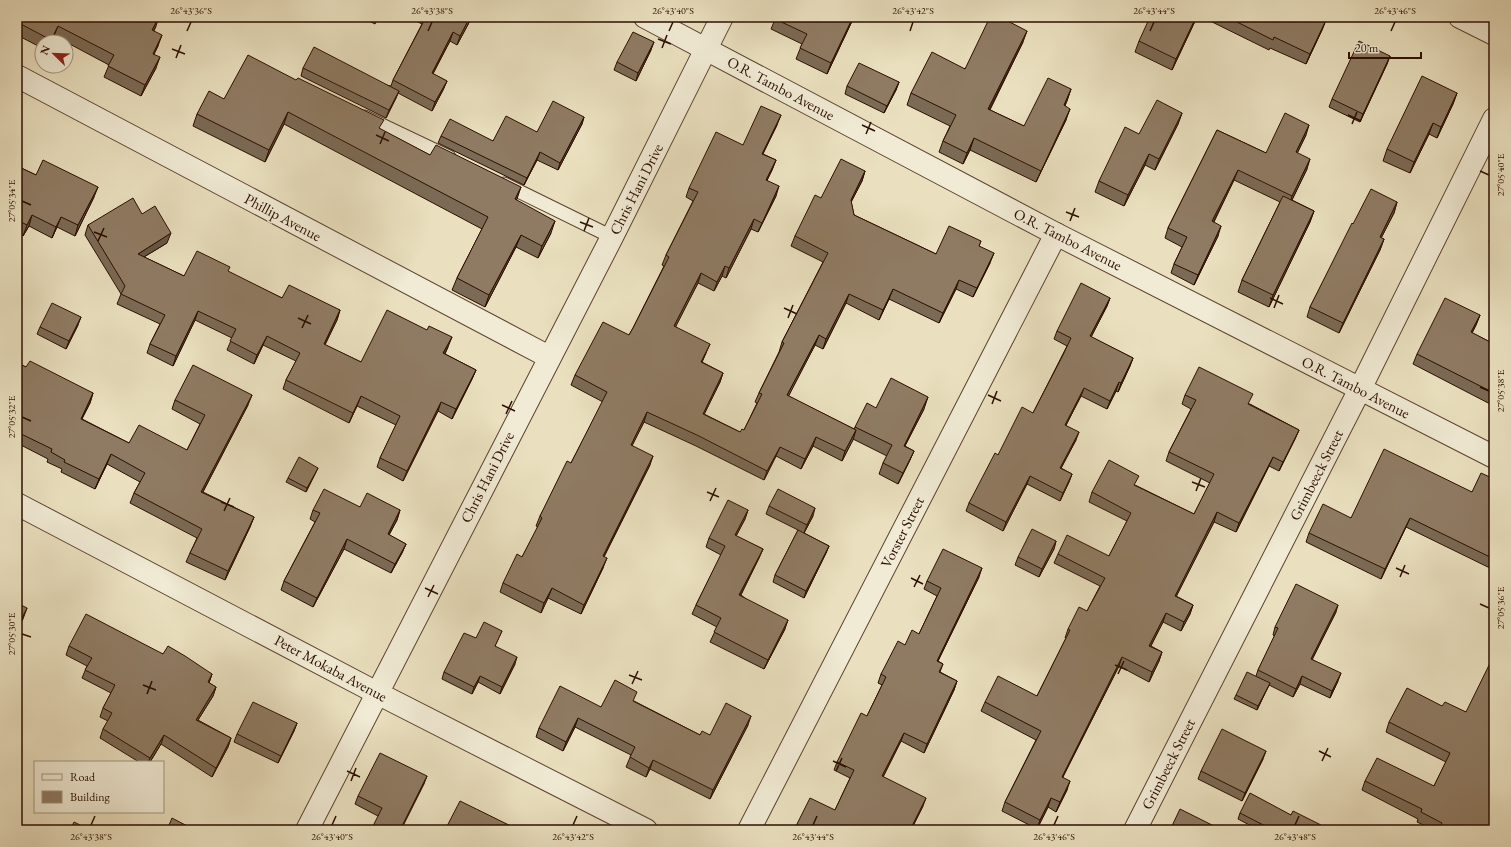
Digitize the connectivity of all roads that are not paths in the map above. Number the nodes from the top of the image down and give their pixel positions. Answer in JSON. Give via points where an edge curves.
{"nodes":[{"id":1,"x":645,"y":17,"type":"edge"},
{"id":2,"x":722,"y":17,"type":"edge"},
{"id":3,"x":1460,"y":17,"type":"edge"},
{"id":4,"x":1494,"y":34,"type":"edge"},
{"id":5,"x":706,"y":48,"type":"junction"},
{"id":6,"x":17,"y":76,"type":"edge"},
{"id":7,"x":357,"y":113,"type":"edge"},
{"id":8,"x":1494,"y":119,"type":"edge"},
{"id":9,"x":463,"y":164,"type":"edge"},
{"id":10,"x":491,"y":178,"type":"edge"},
{"id":11,"x":1056,"y":234,"type":"junction"},
{"id":12,"x":612,"y":237,"type":"junction"},
{"id":13,"x":549,"y":357,"type":"junction"},
{"id":14,"x":1360,"y":389,"type":"junction"},
{"id":15,"x":1494,"y":457,"type":"edge"},
{"id":16,"x":17,"y":504,"type":"edge"},
{"id":17,"x":377,"y":693,"type":"junction"},
{"id":18,"x":306,"y":830,"type":"edge"},
{"id":19,"x":646,"y":830,"type":"edge"},
{"id":20,"x":749,"y":830,"type":"edge"},
{"id":21,"x":1135,"y":830,"type":"edge"}],
"edges":[{"from":1,"to":5,"type":"street","name":"O.R. Tambo Avenue"},
{"from":2,"to":5,"type":"street","name":"Chris Hani Drive"},
{"from":3,"to":4,"type":"street"},
{"from":5,"to":11,"type":"street","name":"O.R. Tambo Avenue"},
{"from":5,"to":12,"type":"street","name":"Chris Hani Drive"},
{"from":6,"to":13,"type":"street","name":"Phillip Avenue"},
{"from":7,"to":9,"type":"lane"},
{"from":8,"to":14,"type":"street","name":"Grimbeeck Street"},
{"from":10,"to":12,"type":"lane"},
{"from":11,"to":14,"type":"street","name":"O.R. Tambo Avenue"},
{"from":11,"to":20,"type":"street","name":"Vorster Street"},
{"from":12,"to":13,"type":"street","name":"Chris Hani Drive"},
{"from":13,"to":17,"type":"street","name":"Chris Hani Drive"},
{"from":14,"to":15,"type":"street","name":"O.R. Tambo Avenue"},
{"from":14,"to":21,"type":"street","name":"Grimbeeck Street"},
{"from":16,"to":17,"type":"street","name":"Peter Mokaba Avenue"},
{"from":17,"to":18,"type":"street","name":"Chris Hani Drive"},
{"from":17,"to":19,"type":"street","name":"Peter Mokaba Avenue"}]}
